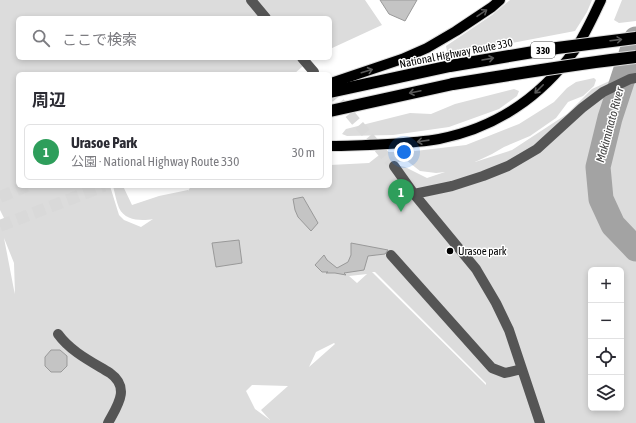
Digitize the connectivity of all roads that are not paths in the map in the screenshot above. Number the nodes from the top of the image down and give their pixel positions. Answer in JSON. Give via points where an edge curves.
{"nodes":[{"id":1,"x":251,"y":0,"type":"edge"},
{"id":2,"x":500,"y":0,"type":"edge"},
{"id":3,"x":601,"y":0,"type":"edge"},
{"id":4,"x":264,"y":16,"type":"edge"},
{"id":5,"x":636,"y":38,"type":"edge"},
{"id":6,"x":636,"y":57,"type":"edge"},
{"id":7,"x":304,"y":60,"type":"edge"},
{"id":8,"x":314,"y":72,"type":"dead end"},
{"id":9,"x":636,"y":78,"type":"edge"},
{"id":10,"x":332,"y":83,"type":"edge"},
{"id":11,"x":332,"y":92,"type":"edge"},
{"id":12,"x":332,"y":111,"type":"edge"},
{"id":13,"x":332,"y":146,"type":"edge"},
{"id":14,"x":394,"y":166,"type":"tunnel mouth"},
{"id":15,"x":414,"y":194,"type":"junction"},
{"id":16,"x":391,"y":255,"type":"dead end"},
{"id":17,"x":58,"y":334,"type":"dead end"},
{"id":18,"x":522,"y":369,"type":"junction"},
{"id":19,"x":108,"y":423,"type":"edge"},
{"id":20,"x":540,"y":423,"type":"edge"}],
"edges":[{"from":1,"to":4,"type":"street"},
{"from":10,"to":2,"type":"main road","one_way":true,"via":[[427,48]]},
{"from":3,"to":13,"type":"main road","one_way":true,"via":[[573,52],[554,74],[534,95],[492,122],[438,139]]},
{"from":11,"to":5,"type":"highway","name":"National Highway Route 330","number":"330","one_way":true,"bridge":true,"via":[[450,66]]},
{"from":6,"to":12,"type":"highway","number":"330","one_way":true,"bridge":true,"via":[[453,84]]},
{"from":7,"to":8,"type":"street"},
{"from":9,"to":15,"type":"street","via":[[603,92],[537,149],[508,166],[452,186]]},
{"from":14,"to":15,"type":"street"},
{"from":15,"to":18,"type":"street","via":[[476,269],[509,330]]},
{"from":16,"to":18,"type":"street","via":[[492,368],[505,373]]},
{"from":17,"to":19,"type":"street","via":[[71,349],[110,373],[119,382],[119,401]]},
{"from":18,"to":20,"type":"street"}]}
